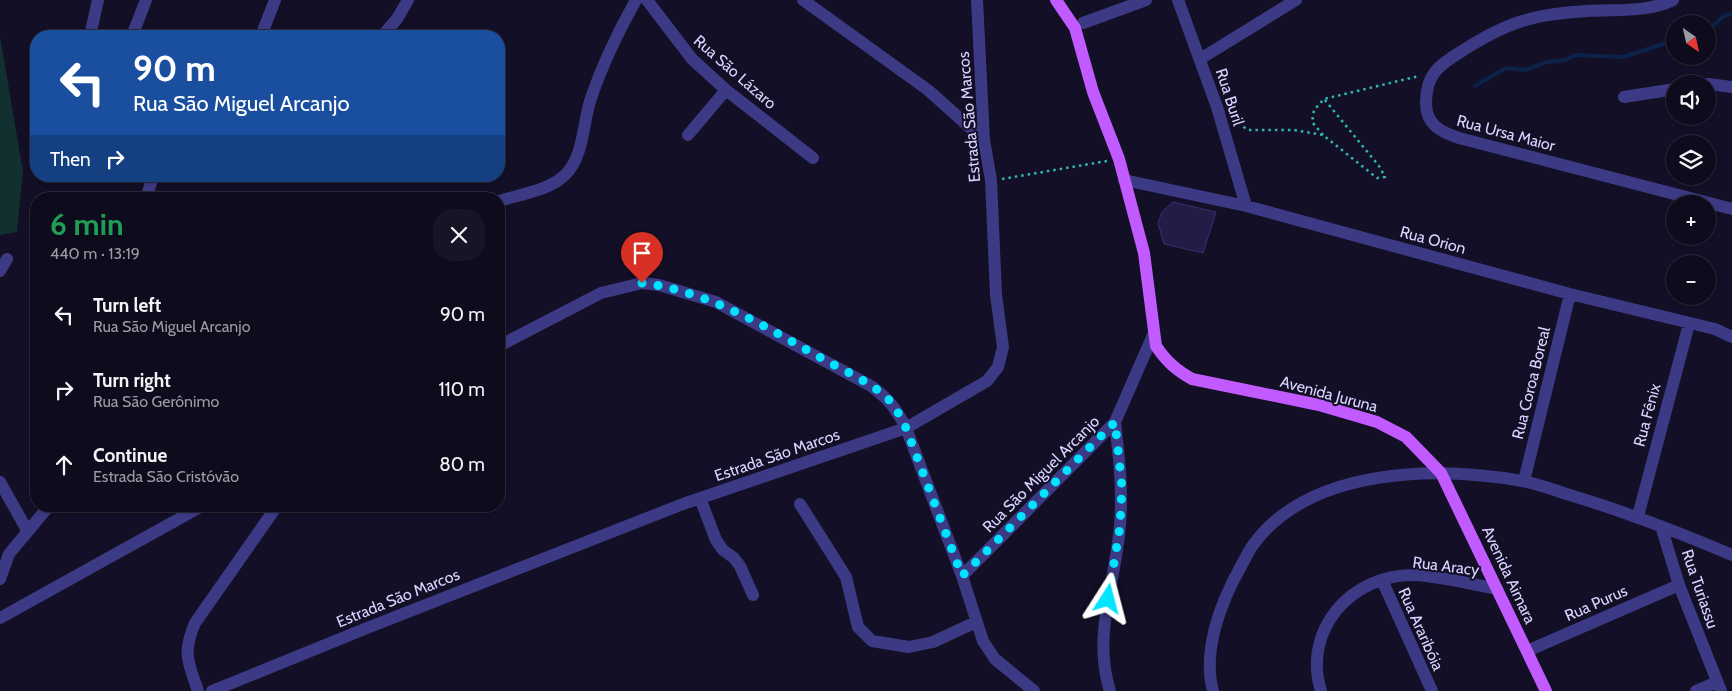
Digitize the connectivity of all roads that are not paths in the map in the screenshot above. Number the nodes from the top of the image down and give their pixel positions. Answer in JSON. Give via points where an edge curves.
{"nodes":[{"id":1,"x":98,"y":0,"type":"edge"},
{"id":2,"x":146,"y":0,"type":"edge"},
{"id":3,"x":275,"y":0,"type":"edge"},
{"id":4,"x":408,"y":0,"type":"edge"},
{"id":5,"x":636,"y":0,"type":"edge"},
{"id":6,"x":647,"y":0,"type":"edge"},
{"id":7,"x":803,"y":0,"type":"edge"},
{"id":8,"x":976,"y":0,"type":"edge"},
{"id":9,"x":1056,"y":0,"type":"edge"},
{"id":10,"x":1146,"y":0,"type":"edge"},
{"id":11,"x":1178,"y":0,"type":"edge"},
{"id":12,"x":1296,"y":0,"type":"edge"},
{"id":13,"x":1673,"y":0,"type":"edge"},
{"id":14,"x":1083,"y":23,"type":"dead end"},
{"id":15,"x":91,"y":30,"type":"edge"},
{"id":16,"x":134,"y":30,"type":"edge"},
{"id":17,"x":262,"y":30,"type":"edge"},
{"id":18,"x":387,"y":30,"type":"edge"},
{"id":19,"x":1200,"y":59,"type":"junction"},
{"id":20,"x":1716,"y":85,"type":"edge"},
{"id":21,"x":1732,"y":87,"type":"edge"},
{"id":22,"x":726,"y":90,"type":"junction"},
{"id":23,"x":1666,"y":91,"type":"edge"},
{"id":24,"x":1624,"y":98,"type":"dead end"},
{"id":25,"x":688,"y":135,"type":"dead end"},
{"id":26,"x":984,"y":140,"type":"junction"},
{"id":27,"x":813,"y":158,"type":"dead end"},
{"id":28,"x":1124,"y":180,"type":"junction"},
{"id":29,"x":505,"y":199,"type":"edge"},
{"id":30,"x":1246,"y":206,"type":"junction"},
{"id":31,"x":1732,"y":209,"type":"edge"},
{"id":32,"x":7,"y":259,"type":"dead end"},
{"id":33,"x":0,"y":271,"type":"edge"},
{"id":34,"x":1570,"y":294,"type":"junction"},
{"id":35,"x":1689,"y":324,"type":"junction"},
{"id":36,"x":1154,"y":333,"type":"junction"},
{"id":37,"x":1732,"y":337,"type":"edge"},
{"id":38,"x":505,"y":343,"type":"edge"},
{"id":39,"x":1115,"y":422,"type":"junction"},
{"id":40,"x":906,"y":428,"type":"junction"},
{"id":41,"x":1441,"y":473,"type":"junction"},
{"id":42,"x":1524,"y":481,"type":"junction"},
{"id":43,"x":0,"y":482,"type":"edge"},
{"id":44,"x":700,"y":498,"type":"junction"},
{"id":45,"x":800,"y":504,"type":"dead end"},
{"id":46,"x":44,"y":512,"type":"edge"},
{"id":47,"x":191,"y":512,"type":"edge"},
{"id":48,"x":273,"y":512,"type":"edge"},
{"id":49,"x":1638,"y":516,"type":"junction"},
{"id":50,"x":1661,"y":526,"type":"junction"},
{"id":51,"x":28,"y":530,"type":"junction"},
{"id":52,"x":1732,"y":556,"type":"edge"},
{"id":53,"x":962,"y":576,"type":"junction"},
{"id":54,"x":0,"y":579,"type":"edge"},
{"id":55,"x":1382,"y":580,"type":"junction"},
{"id":56,"x":1678,"y":585,"type":"junction"},
{"id":57,"x":1497,"y":589,"type":"junction"},
{"id":58,"x":753,"y":595,"type":"dead end"},
{"id":59,"x":0,"y":618,"type":"edge"},
{"id":60,"x":976,"y":622,"type":"junction"},
{"id":61,"x":1527,"y":651,"type":"junction"},
{"id":62,"x":1719,"y":686,"type":"edge"},
{"id":63,"x":198,"y":691,"type":"edge"},
{"id":64,"x":212,"y":691,"type":"edge"},
{"id":65,"x":1034,"y":691,"type":"edge"},
{"id":66,"x":1110,"y":691,"type":"edge"},
{"id":67,"x":1213,"y":691,"type":"edge"},
{"id":68,"x":1321,"y":691,"type":"edge"},
{"id":69,"x":1432,"y":691,"type":"edge"},
{"id":70,"x":1546,"y":691,"type":"edge"},
{"id":71,"x":1696,"y":691,"type":"edge"}],
"edges":[{"from":1,"to":15,"type":"street"},
{"from":2,"to":16,"type":"street"},
{"from":3,"to":17,"type":"street"},
{"from":4,"to":18,"type":"street"},
{"from":5,"to":29,"type":"street","via":[[607,56],[590,101],[573,166],[564,176],[541,189]]},
{"from":6,"to":22,"type":"street","name":"Rua São Lázaro","via":[[686,52]]},
{"from":7,"to":26,"type":"street","via":[[920,85]]},
{"from":8,"to":26,"type":"street","name":"Estrada São Marcos"},
{"from":9,"to":28,"type":"main road","via":[[1075,28],[1093,92]]},
{"from":10,"to":14,"type":"street"},
{"from":11,"to":19,"type":"street","name":"Rua Buril"},
{"from":12,"to":19,"type":"street"},
{"from":13,"to":31,"type":"street","name":"Rua Ursa Maior","via":[[1658,7],[1585,11],[1514,22],[1480,39],[1432,73],[1426,88],[1426,112],[1432,125],[1459,138]]},
{"from":19,"to":30,"type":"street","name":"Rua Buril"},
{"from":20,"to":21,"type":"street"},
{"from":22,"to":25,"type":"street"},
{"from":22,"to":27,"type":"street","name":"Rua São Lázaro"},
{"from":23,"to":24,"type":"street"},
{"from":26,"to":40,"type":"street","name":"Estrada São Marcos","via":[[991,180],[996,295],[1003,347],[998,366],[988,382]]},
{"from":28,"to":30,"type":"street","name":"Rua Orion"},
{"from":28,"to":36,"type":"main road","via":[[1144,254]]},
{"from":30,"to":34,"type":"street","name":"Rua Orion"},
{"from":32,"to":33,"type":"street"},
{"from":34,"to":35,"type":"street","name":"Rua Orion"},
{"from":34,"to":42,"type":"street","name":"Rua Coroa Boreal"},
{"from":35,"to":37,"type":"street","name":"Rua Orion"},
{"from":35,"to":49,"type":"street","name":"Rua Fênix"},
{"from":36,"to":39,"type":"street","name":"Rua São Miguel Arcanjo"},
{"from":36,"to":41,"type":"main road","name":"Avenida Juruna","via":[[1156,346],[1164,358],[1174,369],[1192,379],[1319,405],[1377,422],[1406,437]]},
{"from":38,"to":40,"type":"street","via":[[601,294],[642,283],[659,285],[716,302],[872,386],[897,410]]},
{"from":39,"to":53,"type":"street","name":"Rua São Miguel Arcanjo"},
{"from":39,"to":66,"type":"street","via":[[1122,487],[1120,527],[1102,634]]},
{"from":40,"to":44,"type":"street","name":"Estrada São Marcos"},
{"from":40,"to":53,"type":"street"},
{"from":41,"to":42,"type":"street"},
{"from":41,"to":57,"type":"main road","name":"Avenida Aimara"},
{"from":41,"to":67,"type":"street","via":[[1375,477],[1336,486],[1279,520],[1253,545],[1232,582],[1216,625],[1211,651]]},
{"from":42,"to":49,"type":"street"},
{"from":43,"to":51,"type":"street"},
{"from":44,"to":58,"type":"street","via":[[716,540],[740,566]]},
{"from":44,"to":64,"type":"street","name":"Estrada São Marcos"},
{"from":45,"to":60,"type":"street","via":[[846,577],[858,627],[872,641],[909,647],[932,642]]},
{"from":46,"to":51,"type":"street"},
{"from":47,"to":59,"type":"street"},
{"from":48,"to":63,"type":"street","via":[[195,623],[187,642],[187,660]]},
{"from":49,"to":50,"type":"street"},
{"from":50,"to":52,"type":"street"},
{"from":50,"to":56,"type":"street","name":"Rua Turiassu"},
{"from":51,"to":54,"type":"street","via":[[9,554]]},
{"from":53,"to":60,"type":"street"},
{"from":55,"to":57,"type":"street","name":"Rua Aracy","via":[[1413,575]]},
{"from":55,"to":68,"type":"street","name":"Rua Aracy","via":[[1349,599],[1331,616],[1321,634],[1316,659]]},
{"from":55,"to":69,"type":"street","name":"Rua Araribóia"},
{"from":56,"to":61,"type":"street","name":"Rua Purus"},
{"from":56,"to":62,"type":"street","name":"Rua Turiassu"},
{"from":57,"to":61,"type":"main road","name":"Avenida Aimara"},
{"from":60,"to":65,"type":"street","via":[[995,659]]},
{"from":61,"to":70,"type":"main road","name":"Avenida Aimara"},
{"from":62,"to":71,"type":"street"}]}
